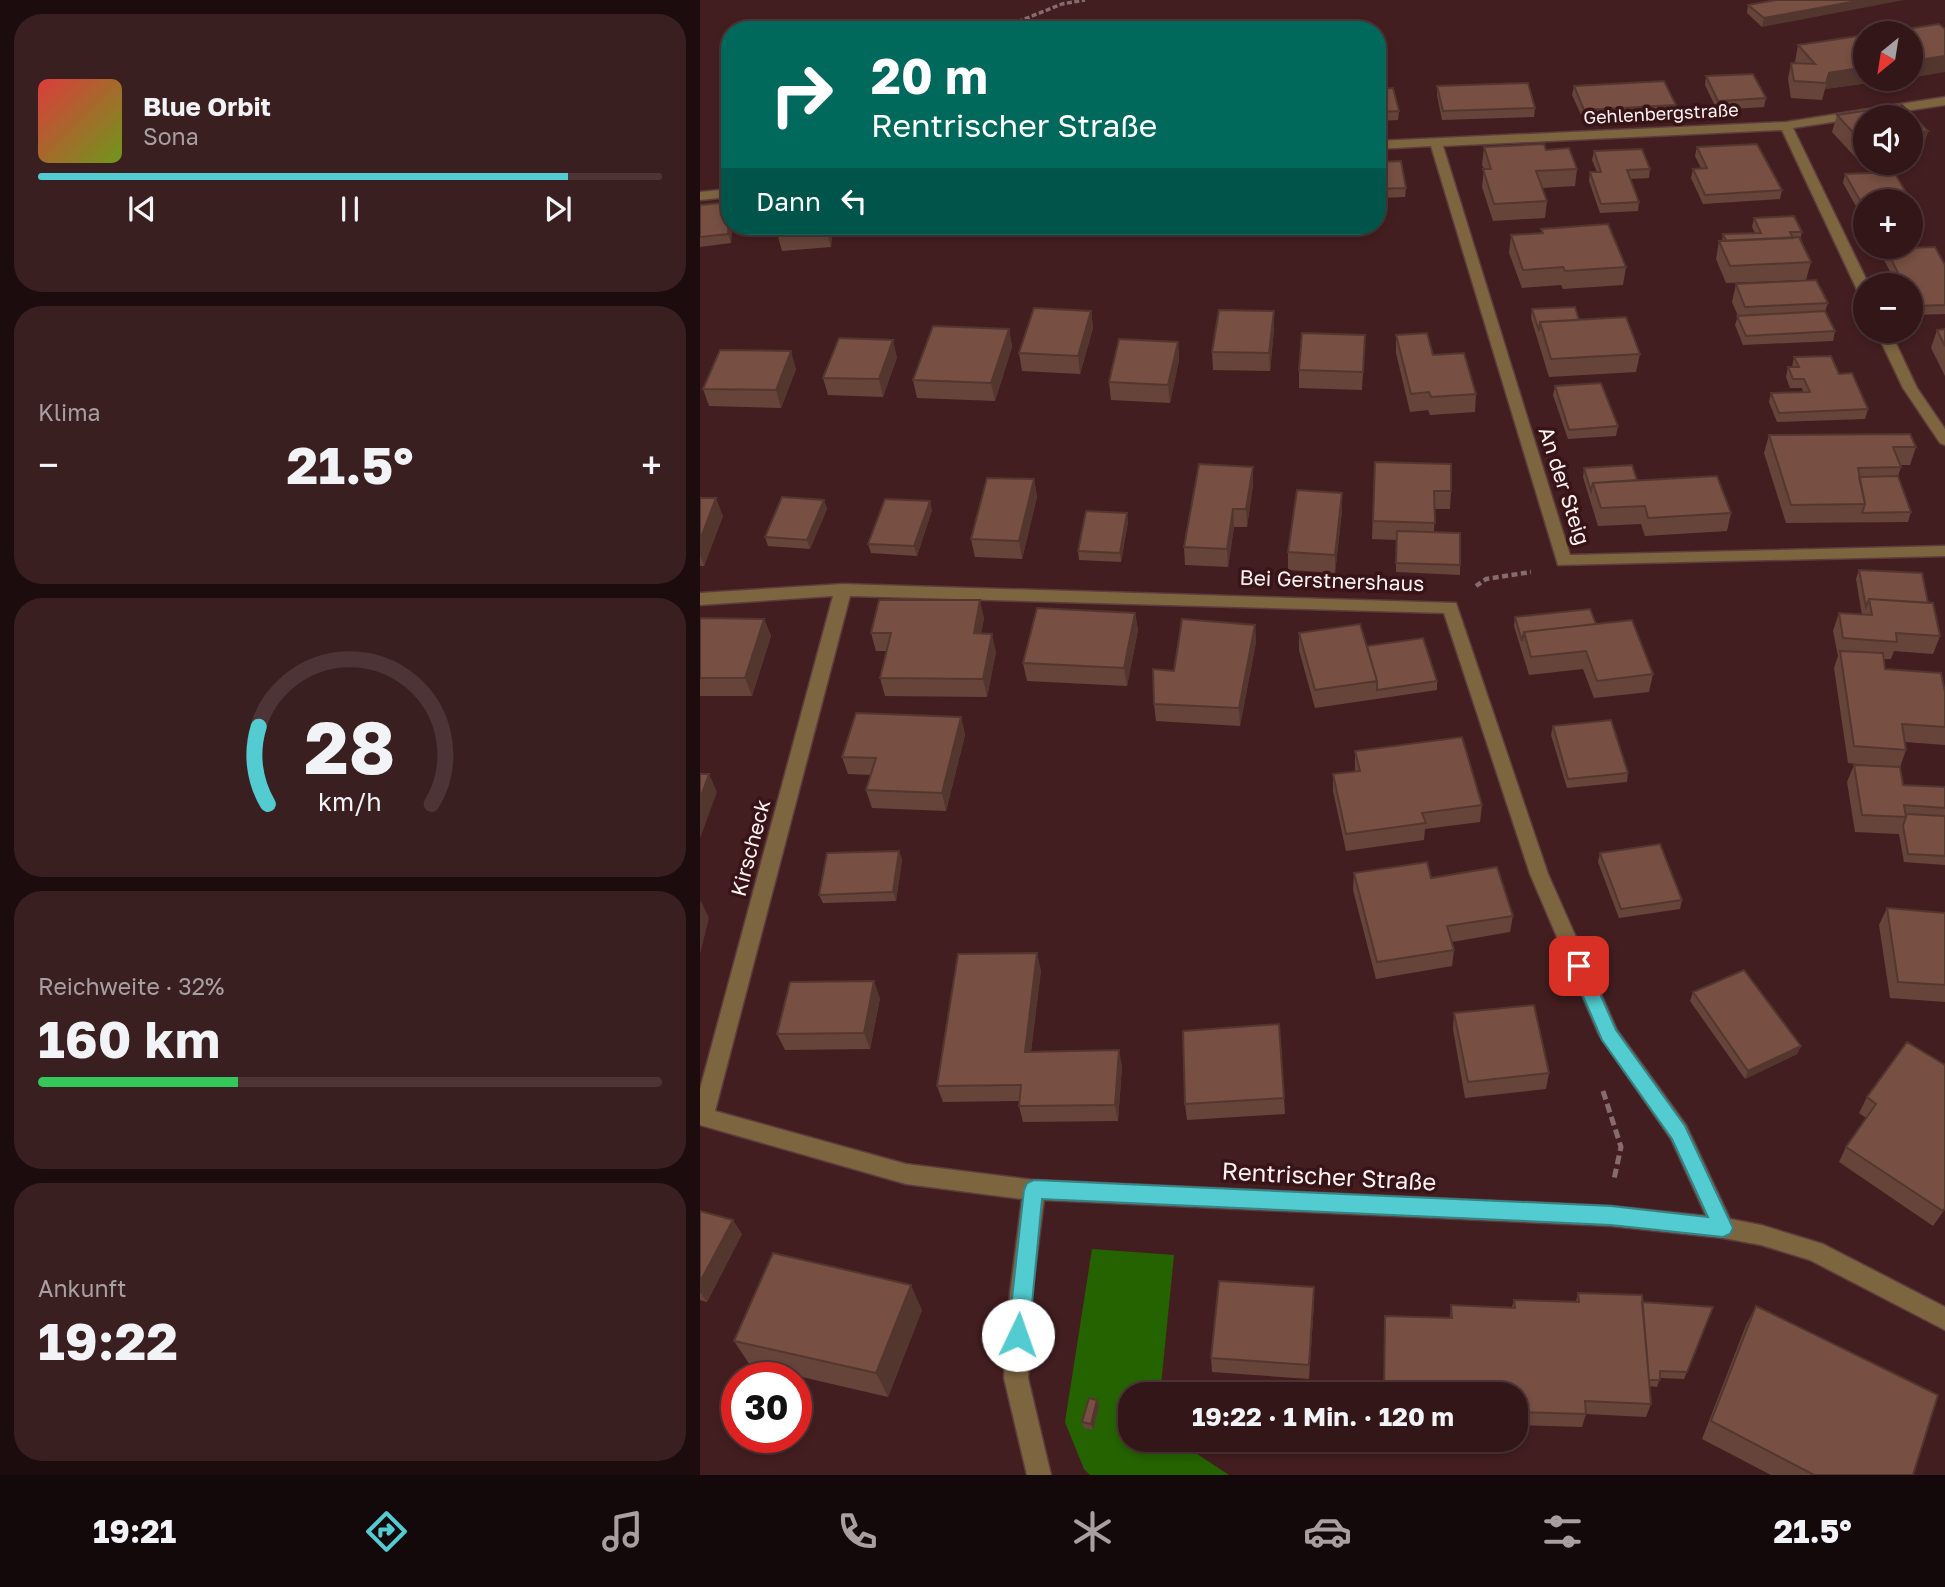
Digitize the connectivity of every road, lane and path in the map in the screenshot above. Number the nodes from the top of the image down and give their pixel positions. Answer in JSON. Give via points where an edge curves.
{"nodes":[{"id":1,"x":1085,"y":0,"type":"edge"},
{"id":2,"x":1020,"y":21,"type":"edge"},
{"id":3,"x":1945,"y":101,"type":"edge"},
{"id":4,"x":1786,"y":126,"type":"junction"},
{"id":5,"x":1436,"y":142,"type":"junction"},
{"id":6,"x":1386,"y":145,"type":"edge"},
{"id":7,"x":721,"y":194,"type":"edge"},
{"id":8,"x":700,"y":196,"type":"edge"},
{"id":9,"x":1856,"y":273,"type":"edge"},
{"id":10,"x":1889,"y":343,"type":"edge"},
{"id":11,"x":1945,"y":440,"type":"edge"},
{"id":12,"x":1945,"y":551,"type":"edge"},
{"id":13,"x":1536,"y":571,"type":"dead end"},
{"id":14,"x":1486,"y":579,"type":"dead end"},
{"id":15,"x":843,"y":590,"type":"junction"},
{"id":16,"x":700,"y":599,"type":"edge"},
{"id":17,"x":1610,"y":1088,"type":"dead end"},
{"id":18,"x":702,"y":1117,"type":"edge"},
{"id":19,"x":1612,"y":1188,"type":"dead end"},
{"id":20,"x":1034,"y":1190,"type":"junction"},
{"id":21,"x":1723,"y":1228,"type":"junction"},
{"id":22,"x":1945,"y":1319,"type":"edge"},
{"id":23,"x":1039,"y":1475,"type":"edge"}],
"edges":[{"from":1,"to":2,"type":"path"},
{"from":3,"to":4,"type":"street","name":"Gehlenbergstraße"},
{"from":4,"to":5,"type":"street","name":"Gehlenbergstraße"},
{"from":4,"to":9,"type":"street"},
{"from":5,"to":6,"type":"street","name":"Gehlenbergstraße"},
{"from":5,"to":12,"type":"street","name":"An der Steig","via":[[1564,561]]},
{"from":7,"to":8,"type":"street"},
{"from":10,"to":11,"type":"street","via":[[1910,388]]},
{"from":13,"to":14,"type":"path"},
{"from":15,"to":16,"type":"street","name":"Bei Gerstnershaus"},
{"from":15,"to":18,"type":"street","name":"Kirscheck"},
{"from":15,"to":21,"type":"street","name":"Bei Gerstnershaus","via":[[1450,607],[1539,874],[1609,1035],[1679,1132]]},
{"from":17,"to":19,"type":"path","via":[[1602,1091],[1621,1147]]},
{"from":18,"to":20,"type":"street","name":"Rentrischer Straße","via":[[906,1174]]},
{"from":20,"to":21,"type":"street","name":"Rentrischer Straße","via":[[1611,1216]]},
{"from":20,"to":23,"type":"street","via":[[1016,1378]]},
{"from":21,"to":22,"type":"street","name":"Rentrischer Straße","via":[[1815,1251]]}]}
